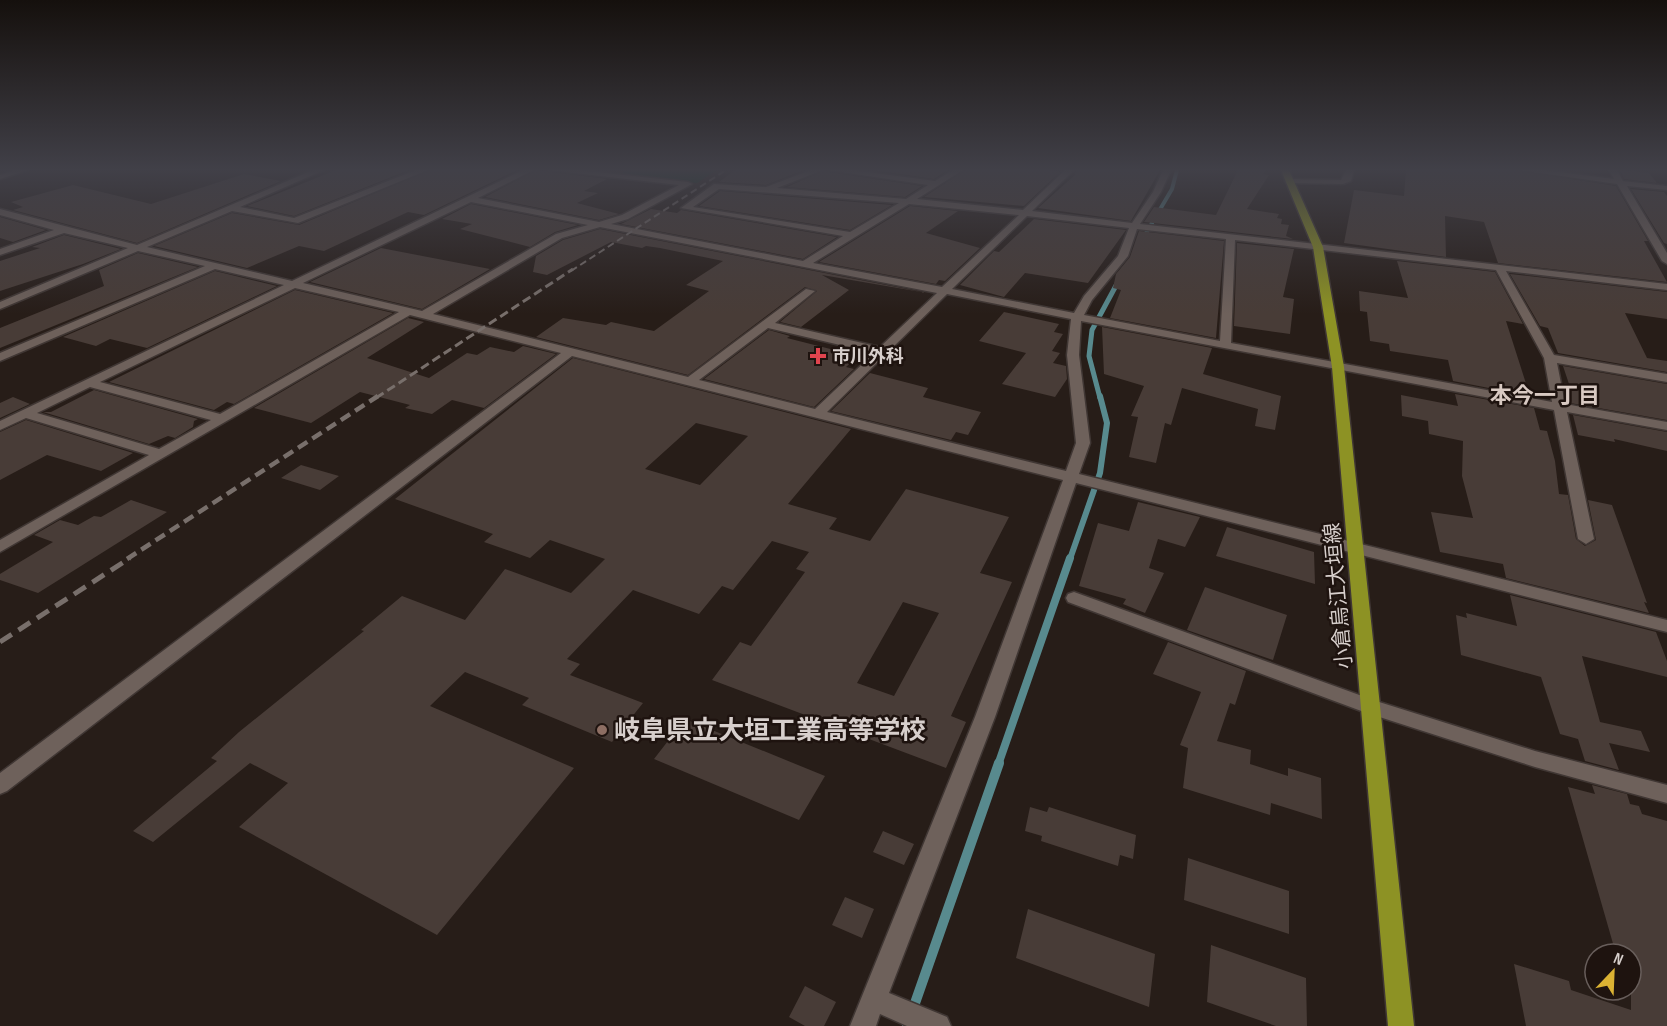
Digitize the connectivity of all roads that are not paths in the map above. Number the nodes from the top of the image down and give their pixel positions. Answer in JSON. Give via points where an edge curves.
{"nodes":[{"id":1,"x":21,"y":218,"type":"edge"},
{"id":2,"x":208,"y":218,"type":"edge"},
{"id":3,"x":280,"y":218,"type":"edge"},
{"id":4,"x":303,"y":218,"type":"edge"},
{"id":5,"x":430,"y":218,"type":"edge"},
{"id":6,"x":572,"y":218,"type":"edge"},
{"id":7,"x":621,"y":218,"type":"edge"},
{"id":8,"x":746,"y":218,"type":"edge"},
{"id":9,"x":879,"y":218,"type":"edge"},
{"id":10,"x":1020,"y":218,"type":"edge"},
{"id":11,"x":1067,"y":218,"type":"edge"},
{"id":12,"x":1142,"y":218,"type":"edge"},
{"id":13,"x":1305,"y":218,"type":"edge"},
{"id":14,"x":1642,"y":218,"type":"edge"},
{"id":15,"x":606,"y":224,"type":"junction"},
{"id":16,"x":1137,"y":226,"type":"junction"},
{"id":17,"x":63,"y":230,"type":"junction"},
{"id":18,"x":851,"y":235,"type":"junction"},
{"id":19,"x":1230,"y":237,"type":"junction"},
{"id":20,"x":138,"y":248,"type":"junction"},
{"id":21,"x":1318,"y":248,"type":"junction"},
{"id":22,"x":0,"y":252,"type":"edge"},
{"id":23,"x":1666,"y":257,"type":"edge"},
{"id":24,"x":806,"y":263,"type":"junction"},
{"id":25,"x":216,"y":265,"type":"junction"},
{"id":26,"x":1499,"y":267,"type":"junction"},
{"id":27,"x":294,"y":284,"type":"junction"},
{"id":28,"x":1667,"y":287,"type":"edge"},
{"id":29,"x":946,"y":290,"type":"junction"},
{"id":30,"x":810,"y":291,"type":"dead end"},
{"id":31,"x":0,"y":306,"type":"edge"},
{"id":32,"x":409,"y":311,"type":"junction"},
{"id":33,"x":424,"y":315,"type":"junction"},
{"id":34,"x":1082,"y":316,"type":"junction"},
{"id":35,"x":766,"y":324,"type":"junction"},
{"id":36,"x":1226,"y":345,"type":"junction"},
{"id":37,"x":882,"y":351,"type":"junction"},
{"id":38,"x":570,"y":352,"type":"junction"},
{"id":39,"x":0,"y":357,"type":"edge"},
{"id":40,"x":1550,"y":358,"type":"junction"},
{"id":41,"x":1338,"y":367,"type":"junction"},
{"id":42,"x":1667,"y":378,"type":"edge"},
{"id":43,"x":690,"y":381,"type":"junction"},
{"id":44,"x":89,"y":383,"type":"junction"},
{"id":45,"x":1561,"y":407,"type":"junction"},
{"id":46,"x":818,"y":412,"type":"junction"},
{"id":47,"x":26,"y":414,"type":"junction"},
{"id":48,"x":222,"y":419,"type":"junction"},
{"id":49,"x":0,"y":426,"type":"edge"},
{"id":50,"x":1667,"y":426,"type":"edge"},
{"id":51,"x":161,"y":454,"type":"junction"},
{"id":52,"x":1075,"y":478,"type":"junction"},
{"id":53,"x":1586,"y":538,"type":"dead end"},
{"id":54,"x":0,"y":547,"type":"edge"},
{"id":55,"x":1356,"y":547,"type":"junction"},
{"id":56,"x":1074,"y":598,"type":"dead end"},
{"id":57,"x":1667,"y":626,"type":"edge"},
{"id":58,"x":1371,"y":707,"type":"junction"},
{"id":59,"x":0,"y":785,"type":"edge"},
{"id":60,"x":1667,"y":794,"type":"edge"},
{"id":61,"x":881,"y":1002,"type":"junction"},
{"id":62,"x":935,"y":1025,"type":"edge"},
{"id":63,"x":863,"y":1026,"type":"edge"},
{"id":64,"x":1401,"y":1026,"type":"edge"}],
"edges":[{"from":1,"to":17,"type":"street"},
{"from":2,"to":20,"type":"street"},
{"from":3,"to":4,"type":"street","via":[[295,221]]},
{"from":5,"to":27,"type":"street"},
{"from":6,"to":15,"type":"street"},
{"from":7,"to":15,"type":"street"},
{"from":8,"to":18,"type":"street"},
{"from":9,"to":18,"type":"street"},
{"from":10,"to":29,"type":"street"},
{"from":11,"to":16,"type":"street"},
{"from":12,"to":16,"type":"street"},
{"from":13,"to":21,"type":"main road","name":"小倉烏江大垣線"},
{"from":14,"to":23,"type":"street"},
{"from":15,"to":24,"type":"street"},
{"from":15,"to":33,"type":"street","via":[[559,236]]},
{"from":16,"to":19,"type":"street"},
{"from":16,"to":34,"type":"street","via":[[1122,257],[1101,281]]},
{"from":17,"to":20,"type":"street"},
{"from":17,"to":22,"type":"street"},
{"from":18,"to":24,"type":"street"},
{"from":19,"to":21,"type":"street"},
{"from":19,"to":36,"type":"street"},
{"from":20,"to":25,"type":"street"},
{"from":20,"to":31,"type":"street"},
{"from":21,"to":26,"type":"street"},
{"from":21,"to":41,"type":"main road","name":"小倉烏江大垣線"},
{"from":24,"to":29,"type":"street"},
{"from":25,"to":27,"type":"street"},
{"from":25,"to":39,"type":"street"},
{"from":26,"to":28,"type":"street"},
{"from":26,"to":40,"type":"street"},
{"from":27,"to":32,"type":"street"},
{"from":27,"to":44,"type":"street"},
{"from":29,"to":34,"type":"street"},
{"from":29,"to":37,"type":"street"},
{"from":30,"to":35,"type":"street"},
{"from":32,"to":33,"type":"street"},
{"from":32,"to":48,"type":"street"},
{"from":33,"to":38,"type":"street"},
{"from":34,"to":36,"type":"street"},
{"from":34,"to":52,"type":"street","via":[[1074,328],[1084,423]]},
{"from":35,"to":37,"type":"street"},
{"from":35,"to":43,"type":"street"},
{"from":36,"to":41,"type":"street"},
{"from":37,"to":46,"type":"street"},
{"from":38,"to":43,"type":"street"},
{"from":38,"to":59,"type":"street"},
{"from":40,"to":42,"type":"street"},
{"from":40,"to":45,"type":"street"},
{"from":41,"to":45,"type":"street"},
{"from":41,"to":55,"type":"main road","name":"小倉烏江大垣線"},
{"from":43,"to":46,"type":"street"},
{"from":44,"to":47,"type":"street"},
{"from":44,"to":48,"type":"street"},
{"from":45,"to":50,"type":"street"},
{"from":45,"to":53,"type":"street"},
{"from":46,"to":52,"type":"street"},
{"from":47,"to":49,"type":"street"},
{"from":47,"to":51,"type":"street"},
{"from":48,"to":51,"type":"street"},
{"from":51,"to":54,"type":"street"},
{"from":52,"to":55,"type":"street"},
{"from":52,"to":61,"type":"street"},
{"from":55,"to":57,"type":"street"},
{"from":55,"to":58,"type":"main road","name":"小倉烏江大垣線"},
{"from":56,"to":58,"type":"street"},
{"from":58,"to":60,"type":"street","via":[[1535,759]]},
{"from":58,"to":64,"type":"main road","name":"小倉烏江大垣線"},
{"from":61,"to":62,"type":"street"},
{"from":61,"to":63,"type":"street"}]}
